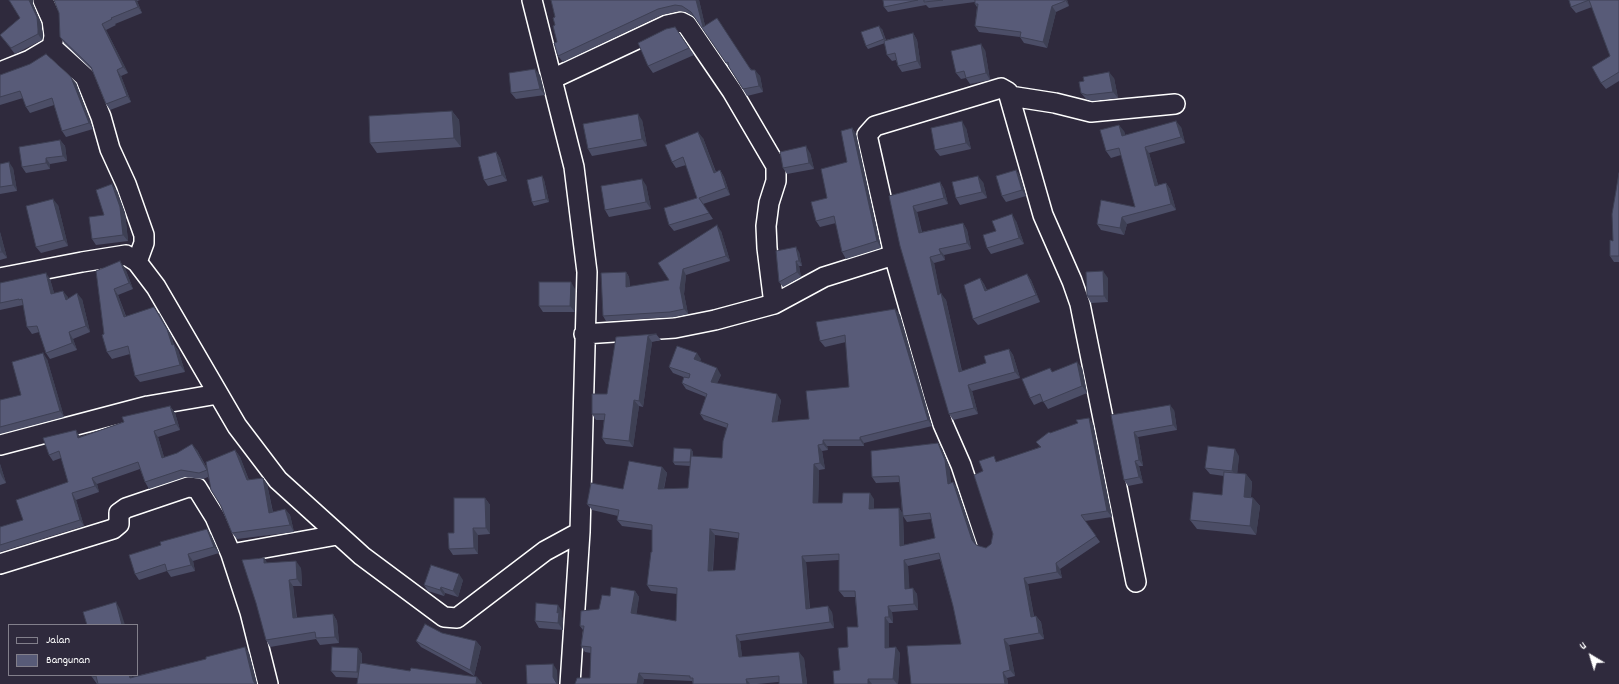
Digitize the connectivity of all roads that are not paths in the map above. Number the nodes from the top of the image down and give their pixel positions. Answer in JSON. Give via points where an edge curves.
{"nodes":[{"id":1,"x":42,"y":0,"type":"edge"},
{"id":2,"x":532,"y":0,"type":"edge"},
{"id":3,"x":52,"y":47,"type":"junction"},
{"id":4,"x":0,"y":72,"type":"edge"},
{"id":5,"x":552,"y":79,"type":"junction"},
{"id":6,"x":1010,"y":96,"type":"junction"},
{"id":7,"x":1175,"y":104,"type":"dead end"},
{"id":8,"x":894,"y":255,"type":"junction"},
{"id":9,"x":137,"y":262,"type":"junction"},
{"id":10,"x":0,"y":278,"type":"edge"},
{"id":11,"x":774,"y":304,"type":"junction"},
{"id":12,"x":584,"y":334,"type":"junction"},
{"id":13,"x":218,"y":394,"type":"junction"},
{"id":14,"x":0,"y":444,"type":"edge"},
{"id":15,"x":580,"y":532,"type":"junction"},
{"id":16,"x":337,"y":535,"type":"junction"},
{"id":17,"x":987,"y":543,"type":"dead end"},
{"id":18,"x":231,"y":554,"type":"junction"},
{"id":19,"x":0,"y":564,"type":"edge"},
{"id":20,"x":1136,"y":582,"type":"dead end"},
{"id":21,"x":268,"y":684,"type":"edge"},
{"id":22,"x":570,"y":684,"type":"edge"}],
"edges":[{"from":1,"to":3,"type":"street","via":[[52,20]]},
{"from":2,"to":5,"type":"street"},
{"from":3,"to":4,"type":"street","via":[[30,60]]},
{"from":3,"to":9,"type":"street","via":[[86,77],[110,149],[126,184],[144,235],[144,243]]},
{"from":5,"to":11,"type":"street","via":[[667,25],[681,22],[687,25],[732,91],[776,166],[776,181],[769,203],[766,226],[766,248]]},
{"from":5,"to":12,"type":"street","via":[[574,167],[587,272]]},
{"from":6,"to":7,"type":"street","via":[[1091,112]]},
{"from":6,"to":8,"type":"street","via":[[1001,88],[875,126],[869,131],[868,138]]},
{"from":6,"to":20,"type":"street","via":[[1042,216],[1080,304]]},
{"from":8,"to":11,"type":"street","via":[[824,276]]},
{"from":8,"to":17,"type":"street","via":[[936,403],[961,465]]},
{"from":9,"to":10,"type":"street","via":[[126,256]]},
{"from":9,"to":13,"type":"street","via":[[156,287]]},
{"from":11,"to":12,"type":"street","via":[[675,328]]},
{"from":12,"to":15,"type":"street"},
{"from":13,"to":14,"type":"street","via":[[148,406]]},
{"from":13,"to":16,"type":"street","via":[[236,426],[278,480]]},
{"from":15,"to":16,"type":"street","via":[[545,551],[457,618],[444,617]]},
{"from":15,"to":22,"type":"street"},
{"from":16,"to":18,"type":"street"},
{"from":18,"to":19,"type":"street","via":[[201,491],[192,486],[126,508],[119,513],[119,524],[113,529]]},
{"from":18,"to":21,"type":"street","via":[[250,612]]}]}
